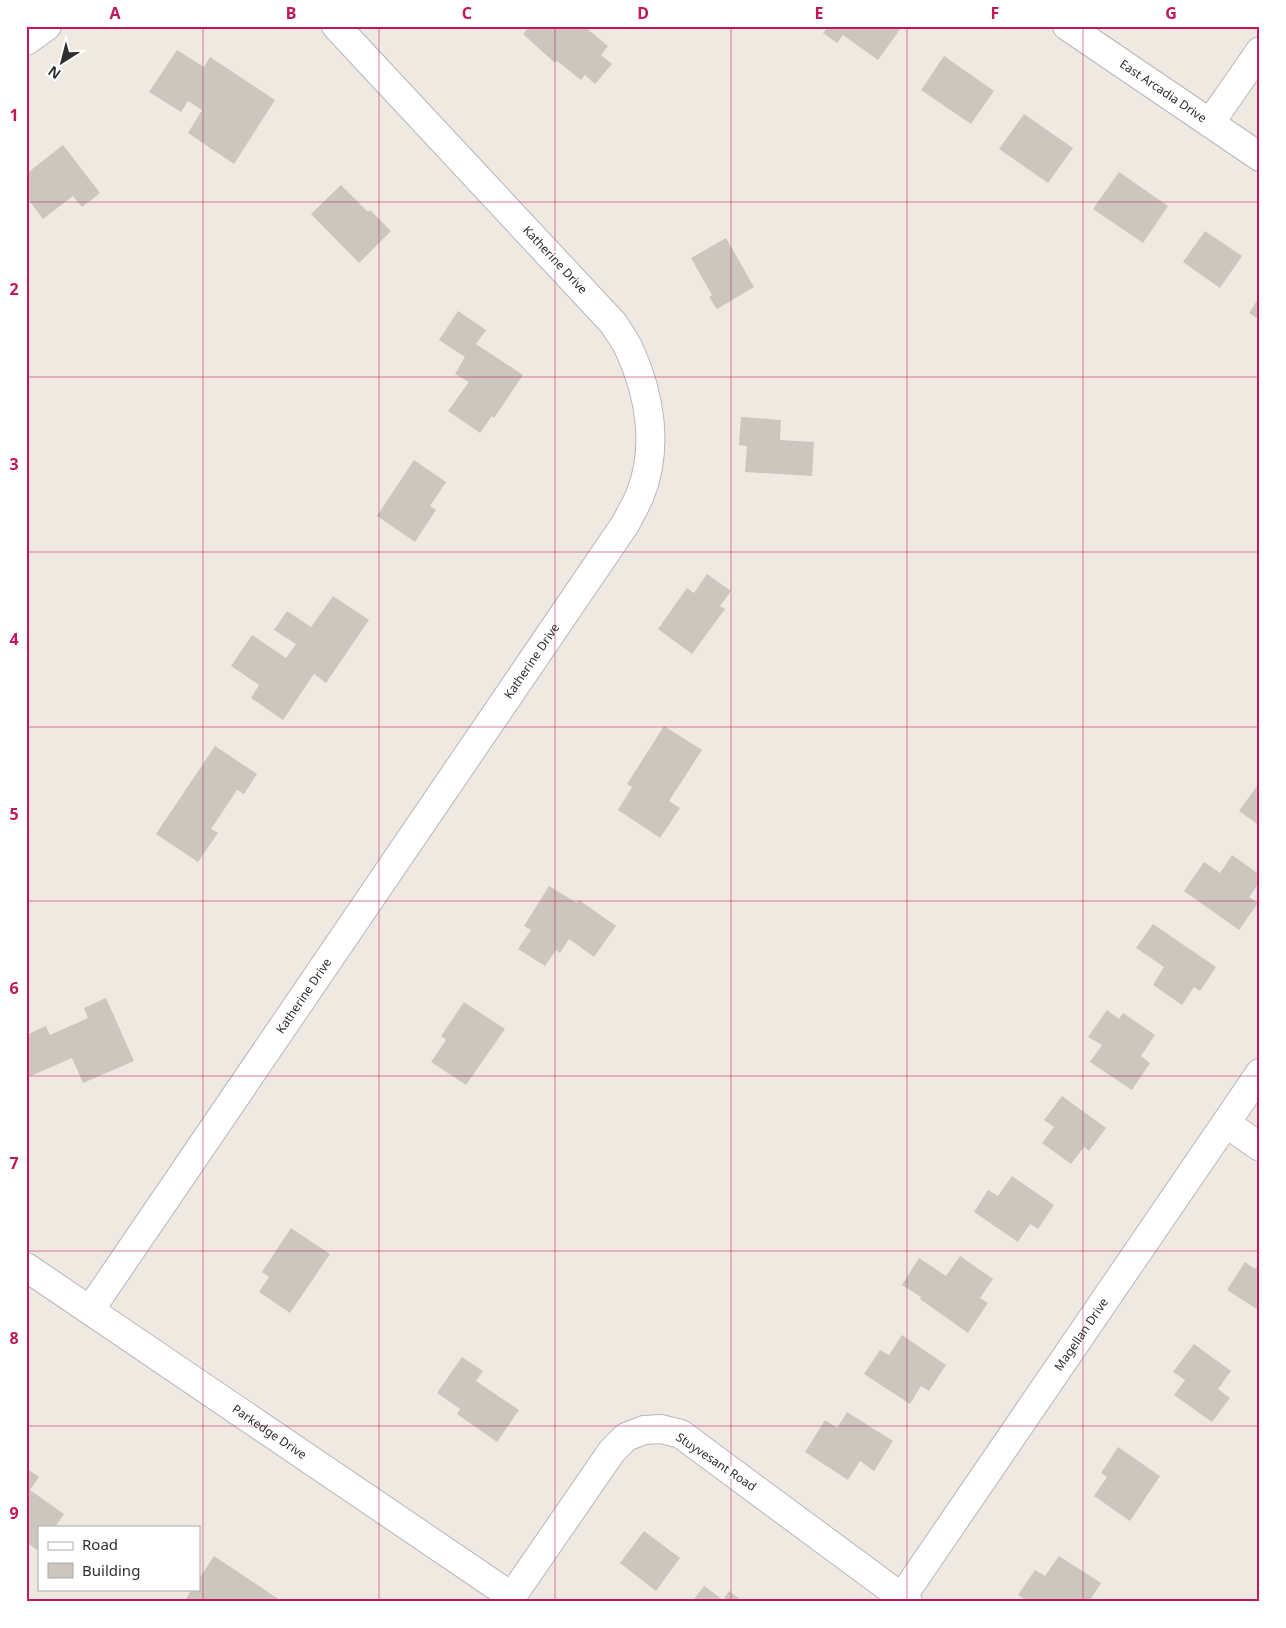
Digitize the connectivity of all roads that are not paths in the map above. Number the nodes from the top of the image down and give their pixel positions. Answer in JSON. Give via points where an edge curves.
{"nodes":[{"id":1,"x":47,"y":26,"type":"edge"},
{"id":2,"x":336,"y":26,"type":"edge"},
{"id":3,"x":1067,"y":26,"type":"edge"},
{"id":4,"x":26,"y":42,"type":"edge"},
{"id":5,"x":1260,"y":51,"type":"edge"},
{"id":6,"x":1210,"y":123,"type":"junction"},
{"id":7,"x":1260,"y":157,"type":"edge"},
{"id":8,"x":1260,"y":1073,"type":"edge"},
{"id":9,"x":1226,"y":1123,"type":"junction"},
{"id":10,"x":1260,"y":1147,"type":"edge"},
{"id":11,"x":26,"y":1267,"type":"edge"},
{"id":12,"x":90,"y":1310,"type":"junction"},
{"id":13,"x":510,"y":1599,"type":"edge"},
{"id":14,"x":905,"y":1599,"type":"edge"}],
"edges":[{"from":1,"to":4,"type":"street"},
{"from":2,"to":12,"type":"street","name":"Katherine Drive","via":[[613,323],[628,347],[648,403],[651,438],[648,465],[640,494],[626,523]]},
{"from":3,"to":6,"type":"street","name":"East Arcadia Drive"},
{"from":5,"to":6,"type":"street"},
{"from":6,"to":7,"type":"street","name":"East Arcadia Drive"},
{"from":8,"to":9,"type":"street","name":"Magellan Drive"},
{"from":9,"to":10,"type":"street"},
{"from":9,"to":14,"type":"street","name":"Magellan Drive"},
{"from":11,"to":12,"type":"street","name":"Parkedge Drive"},
{"from":12,"to":13,"type":"street","name":"Parkedge Drive"},
{"from":13,"to":14,"type":"street","name":"Stuyvesant Road","via":[[612,1451],[626,1437],[644,1430],[661,1429],[681,1434]]}]}
